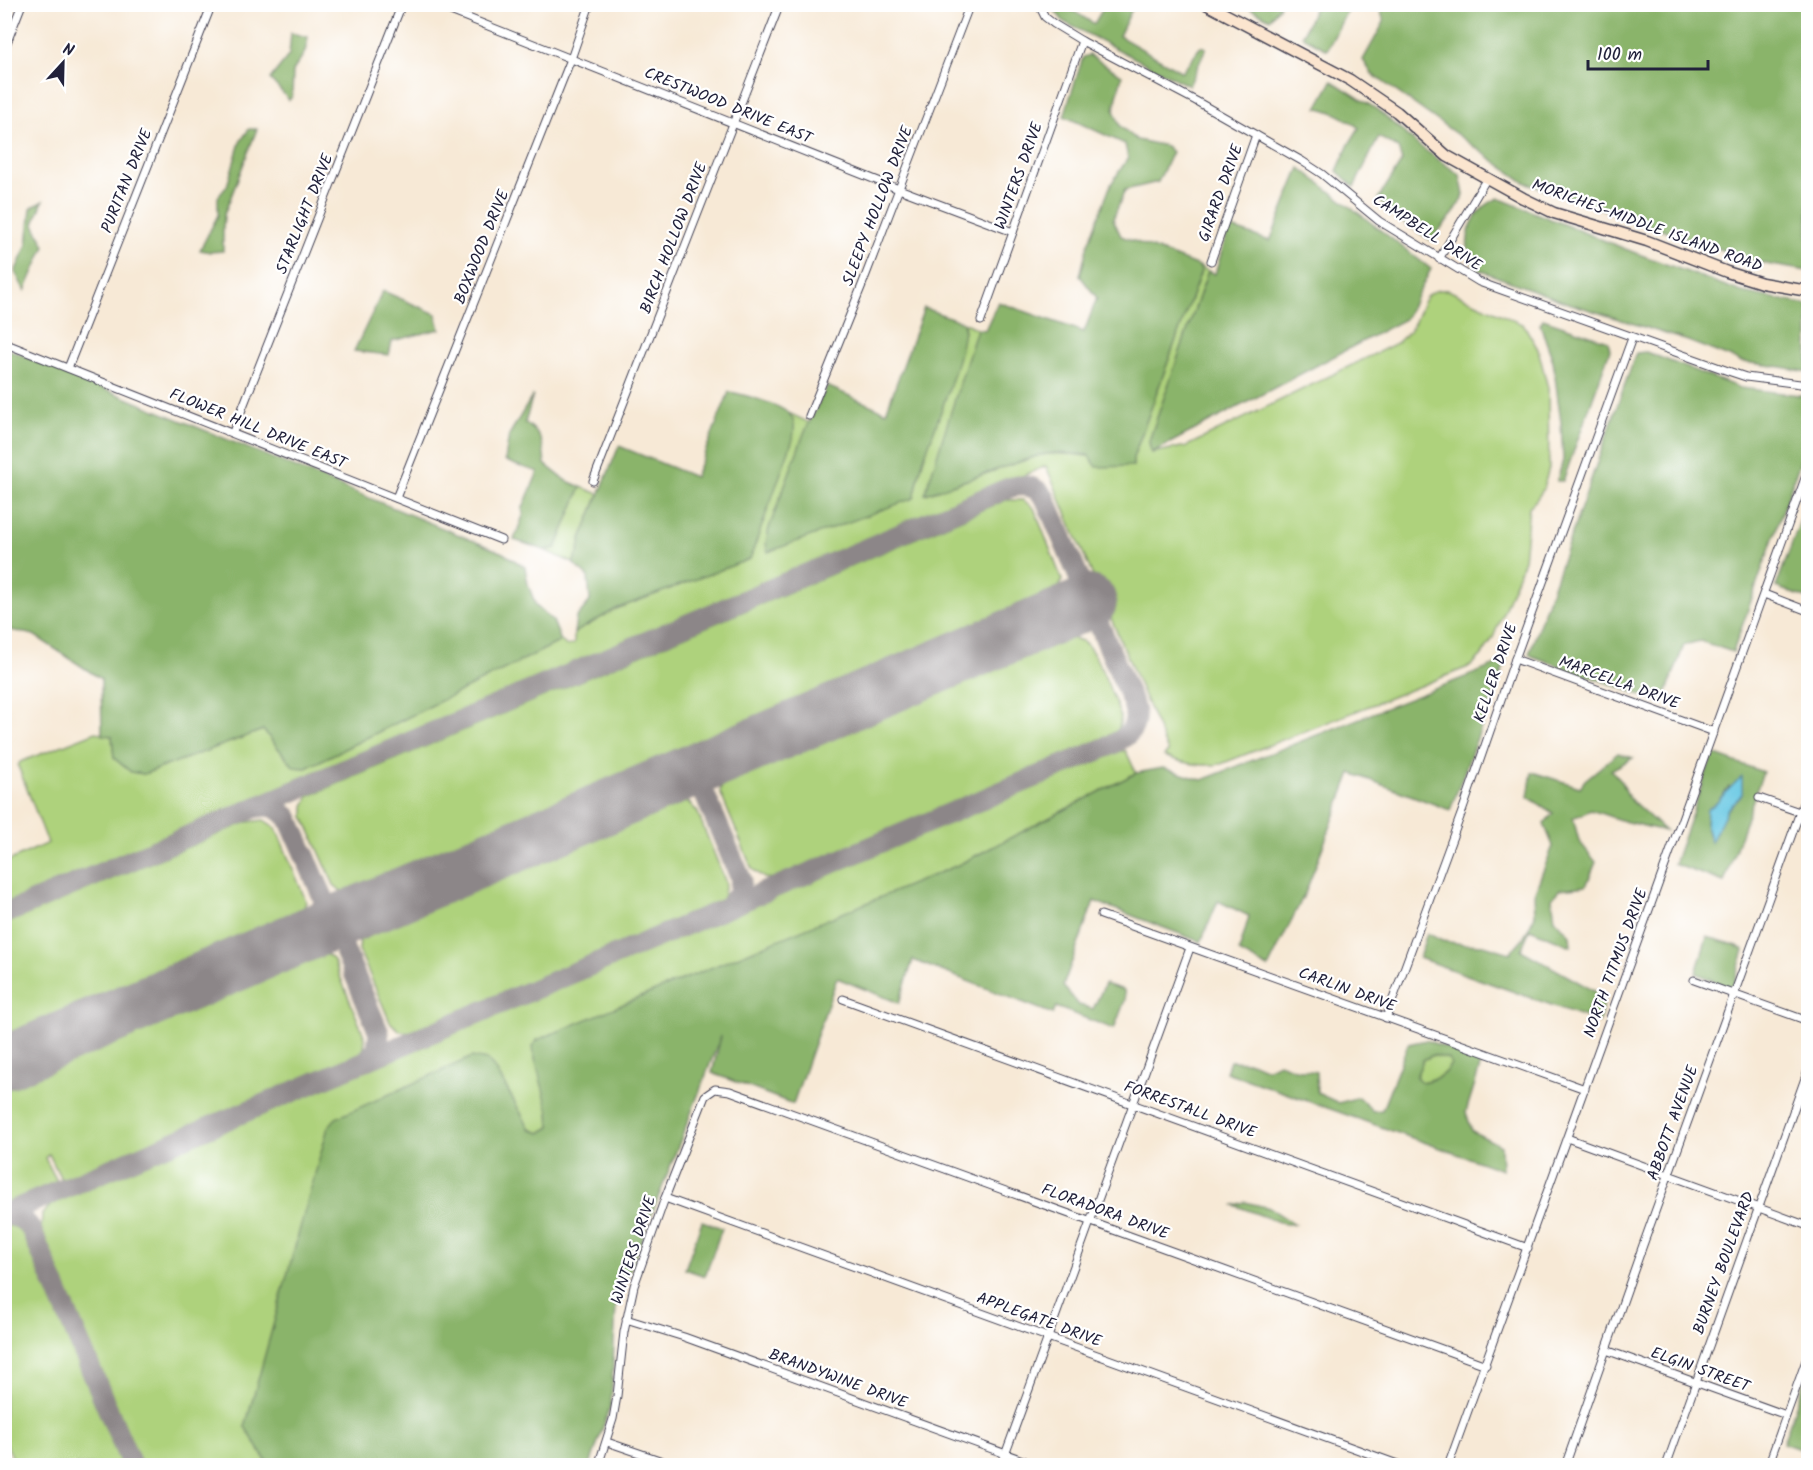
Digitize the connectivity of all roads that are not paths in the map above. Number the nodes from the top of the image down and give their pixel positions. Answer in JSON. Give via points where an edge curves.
{"nodes":[{"id":1,"x":22,"y":4,"type":"edge"},
{"id":2,"x":212,"y":4,"type":"edge"},
{"id":3,"x":402,"y":4,"type":"edge"},
{"id":4,"x":433,"y":4,"type":"edge"},
{"id":5,"x":590,"y":4,"type":"edge"},
{"id":6,"x":780,"y":4,"type":"edge"},
{"id":7,"x":970,"y":4,"type":"edge"},
{"id":8,"x":1042,"y":4,"type":"edge"},
{"id":9,"x":1206,"y":4,"type":"edge"},
{"id":10,"x":1082,"y":41,"type":"junction"},
{"id":11,"x":4,"y":50,"type":"edge"},
{"id":12,"x":571,"y":59,"type":"junction"},
{"id":13,"x":733,"y":122,"type":"junction"},
{"id":14,"x":1256,"y":135,"type":"junction"},
{"id":15,"x":1487,"y":178,"type":"junction"},
{"id":16,"x":898,"y":188,"type":"junction"},
{"id":17,"x":1013,"y":232,"type":"junction"},
{"id":18,"x":1439,"y":259,"type":"junction"},
{"id":19,"x":1211,"y":261,"type":"dead end"},
{"id":20,"x":1809,"y":291,"type":"edge"},
{"id":21,"x":981,"y":321,"type":"dead end"},
{"id":22,"x":1632,"y":338,"type":"junction"},
{"id":23,"x":4,"y":343,"type":"edge"},
{"id":24,"x":68,"y":368,"type":"junction"},
{"id":25,"x":1809,"y":385,"type":"edge"},
{"id":26,"x":808,"y":416,"type":"dead end"},
{"id":27,"x":233,"y":432,"type":"junction"},
{"id":28,"x":1809,"y":470,"type":"edge"},
{"id":29,"x":592,"y":481,"type":"dead end"},
{"id":30,"x":396,"y":498,"type":"junction"},
{"id":31,"x":501,"y":540,"type":"dead end"},
{"id":32,"x":1764,"y":594,"type":"junction"},
{"id":33,"x":1809,"y":610,"type":"edge"},
{"id":34,"x":1515,"y":659,"type":"junction"},
{"id":35,"x":1714,"y":732,"type":"junction"},
{"id":36,"x":1809,"y":790,"type":"edge"},
{"id":37,"x":1759,"y":798,"type":"dead end"},
{"id":38,"x":1800,"y":812,"type":"junction"},
{"id":39,"x":1809,"y":815,"type":"edge"},
{"id":40,"x":1101,"y":915,"type":"dead end"},
{"id":41,"x":1190,"y":948,"type":"junction"},
{"id":42,"x":1694,"y":980,"type":"dead end"},
{"id":43,"x":1734,"y":995,"type":"junction"},
{"id":44,"x":843,"y":999,"type":"dead end"},
{"id":45,"x":1386,"y":1018,"type":"junction"},
{"id":46,"x":1809,"y":1020,"type":"edge"},
{"id":47,"x":1809,"y":1070,"type":"edge"},
{"id":48,"x":715,"y":1089,"type":"joint"},
{"id":49,"x":1585,"y":1089,"type":"junction"},
{"id":50,"x":1132,"y":1104,"type":"junction"},
{"id":51,"x":1567,"y":1138,"type":"junction"},
{"id":52,"x":1669,"y":1175,"type":"junction"},
{"id":53,"x":665,"y":1198,"type":"junction"},
{"id":54,"x":1758,"y":1208,"type":"junction"},
{"id":55,"x":1089,"y":1221,"type":"junction"},
{"id":56,"x":1809,"y":1226,"type":"edge"},
{"id":57,"x":1528,"y":1248,"type":"junction"},
{"id":58,"x":626,"y":1320,"type":"junction"},
{"id":59,"x":1047,"y":1337,"type":"junction"},
{"id":60,"x":1606,"y":1350,"type":"junction"},
{"id":61,"x":1809,"y":1355,"type":"edge"},
{"id":62,"x":1486,"y":1365,"type":"junction"},
{"id":63,"x":1695,"y":1383,"type":"junction"},
{"id":64,"x":1786,"y":1415,"type":"junction"},
{"id":65,"x":607,"y":1442,"type":"junction"},
{"id":66,"x":1005,"y":1454,"type":"junction"},
{"id":67,"x":598,"y":1466,"type":"edge"},
{"id":68,"x":677,"y":1466,"type":"edge"},
{"id":69,"x":1001,"y":1466,"type":"edge"},
{"id":70,"x":1039,"y":1466,"type":"edge"},
{"id":71,"x":1403,"y":1466,"type":"edge"},
{"id":72,"x":1448,"y":1466,"type":"edge"},
{"id":73,"x":1564,"y":1466,"type":"edge"},
{"id":74,"x":1666,"y":1466,"type":"edge"},
{"id":75,"x":1768,"y":1466,"type":"edge"}],
"edges":[{"from":1,"to":11,"type":"street"},
{"from":2,"to":24,"type":"street","name":"PURITAN DRIVE"},
{"from":3,"to":27,"type":"street","name":"STARLIGHT DRIVE"},
{"from":4,"to":12,"type":"street","name":"CRESTWOOD DRIVE EAST"},
{"from":5,"to":12,"type":"street","name":"BOXWOOD DRIVE"},
{"from":6,"to":13,"type":"street","name":"BIRCH HOLLOW DRIVE"},
{"from":7,"to":16,"type":"street","name":"SLEEPY HOLLOW DRIVE"},
{"from":8,"to":10,"type":"street","name":"CAMPBELL DRIVE","via":[[1045,17]]},
{"from":9,"to":15,"type":"main road","name":"MORICHES-MIDDLE ISLAND ROAD","via":[[1357,85],[1397,112],[1447,156]]},
{"from":10,"to":14,"type":"street","name":"CAMPBELL DRIVE"},
{"from":10,"to":17,"type":"street","name":"WINTERS DRIVE"},
{"from":12,"to":13,"type":"street","name":"CRESTWOOD DRIVE EAST"},
{"from":12,"to":30,"type":"street","name":"BOXWOOD DRIVE"},
{"from":13,"to":16,"type":"street","name":"CRESTWOOD DRIVE EAST"},
{"from":13,"to":29,"type":"street","name":"BIRCH HOLLOW DRIVE"},
{"from":14,"to":18,"type":"street","name":"CAMPBELL DRIVE","via":[[1322,174],[1379,221]]},
{"from":14,"to":19,"type":"street","name":"GIRARD DRIVE"},
{"from":15,"to":18,"type":"street"},
{"from":15,"to":20,"type":"main road","name":"MORICHES-MIDDLE ISLAND ROAD","via":[[1554,213],[1647,240],[1762,283]]},
{"from":16,"to":17,"type":"street","name":"CRESTWOOD DRIVE EAST"},
{"from":16,"to":26,"type":"street","name":"SLEEPY HOLLOW DRIVE"},
{"from":17,"to":21,"type":"street","name":"WINTERS DRIVE"},
{"from":18,"to":22,"type":"street","name":"CAMPBELL DRIVE","via":[[1479,282]]},
{"from":22,"to":25,"type":"street","name":"CAMPBELL DRIVE","via":[[1746,377]]},
{"from":22,"to":34,"type":"street","name":"KELLER DRIVE"},
{"from":23,"to":24,"type":"street","name":"FLOWER HILL DRIVE EAST"},
{"from":24,"to":27,"type":"street","name":"FLOWER HILL DRIVE EAST"},
{"from":27,"to":30,"type":"street","name":"FLOWER HILL DRIVE EAST"},
{"from":28,"to":32,"type":"street","name":"NORTH TITMUS DRIVE"},
{"from":30,"to":31,"type":"street","name":"FLOWER HILL DRIVE EAST"},
{"from":32,"to":33,"type":"street"},
{"from":32,"to":35,"type":"street","name":"NORTH TITMUS DRIVE"},
{"from":34,"to":35,"type":"street","name":"MARCELLA DRIVE"},
{"from":34,"to":45,"type":"street","name":"KELLER DRIVE"},
{"from":35,"to":49,"type":"street","name":"NORTH TITMUS DRIVE"},
{"from":36,"to":38,"type":"street","name":"ABBOTT AVENUE"},
{"from":37,"to":38,"type":"street"},
{"from":38,"to":39,"type":"street"},
{"from":38,"to":43,"type":"street","name":"ABBOTT AVENUE"},
{"from":40,"to":41,"type":"street","name":"CARLIN DRIVE"},
{"from":41,"to":45,"type":"street","name":"CARLIN DRIVE"},
{"from":41,"to":50,"type":"street"},
{"from":42,"to":43,"type":"street"},
{"from":43,"to":46,"type":"street"},
{"from":43,"to":52,"type":"street","name":"ABBOTT AVENUE"},
{"from":44,"to":50,"type":"street","name":"FORRESTALL DRIVE"},
{"from":45,"to":49,"type":"street","name":"CARLIN DRIVE"},
{"from":47,"to":54,"type":"street","name":"BURNEY BOULEVARD"},
{"from":48,"to":53,"type":"street","name":"WINTERS DRIVE","via":[[705,1096]]},
{"from":48,"to":55,"type":"street","name":"FLORADORA DRIVE","via":[[730,1091]]},
{"from":49,"to":51,"type":"street","name":"NORTH TITMUS DRIVE"},
{"from":50,"to":55,"type":"street"},
{"from":50,"to":57,"type":"street","name":"FORRESTALL DRIVE"},
{"from":51,"to":52,"type":"street"},
{"from":51,"to":57,"type":"street","name":"NORTH TITMUS DRIVE"},
{"from":52,"to":54,"type":"street"},
{"from":52,"to":60,"type":"street","name":"ABBOTT AVENUE"},
{"from":53,"to":58,"type":"street","name":"WINTERS DRIVE"},
{"from":53,"to":59,"type":"street","name":"APPLEGATE DRIVE"},
{"from":54,"to":56,"type":"street"},
{"from":54,"to":63,"type":"street","name":"BURNEY BOULEVARD"},
{"from":55,"to":59,"type":"street"},
{"from":55,"to":62,"type":"street","name":"FLORADORA DRIVE"},
{"from":57,"to":62,"type":"street","name":"NORTH TITMUS DRIVE"},
{"from":58,"to":65,"type":"street","name":"WINTERS DRIVE"},
{"from":58,"to":66,"type":"street","name":"BRANDYWINE DRIVE","via":[[684,1337]]},
{"from":59,"to":66,"type":"street"},
{"from":59,"to":71,"type":"street","name":"APPLEGATE DRIVE"},
{"from":60,"to":63,"type":"street","name":"ELGIN STREET"},
{"from":60,"to":73,"type":"street","name":"ABBOTT AVENUE"},
{"from":61,"to":64,"type":"street"},
{"from":62,"to":72,"type":"street","name":"NORTH TITMUS DRIVE"},
{"from":63,"to":64,"type":"street","name":"ELGIN STREET"},
{"from":63,"to":74,"type":"street","name":"BURNEY BOULEVARD"},
{"from":64,"to":75,"type":"street"},
{"from":65,"to":67,"type":"street","name":"WINTERS DRIVE"},
{"from":65,"to":68,"type":"street"},
{"from":66,"to":69,"type":"street"},
{"from":66,"to":70,"type":"street","name":"BRANDYWINE DRIVE"}]}
